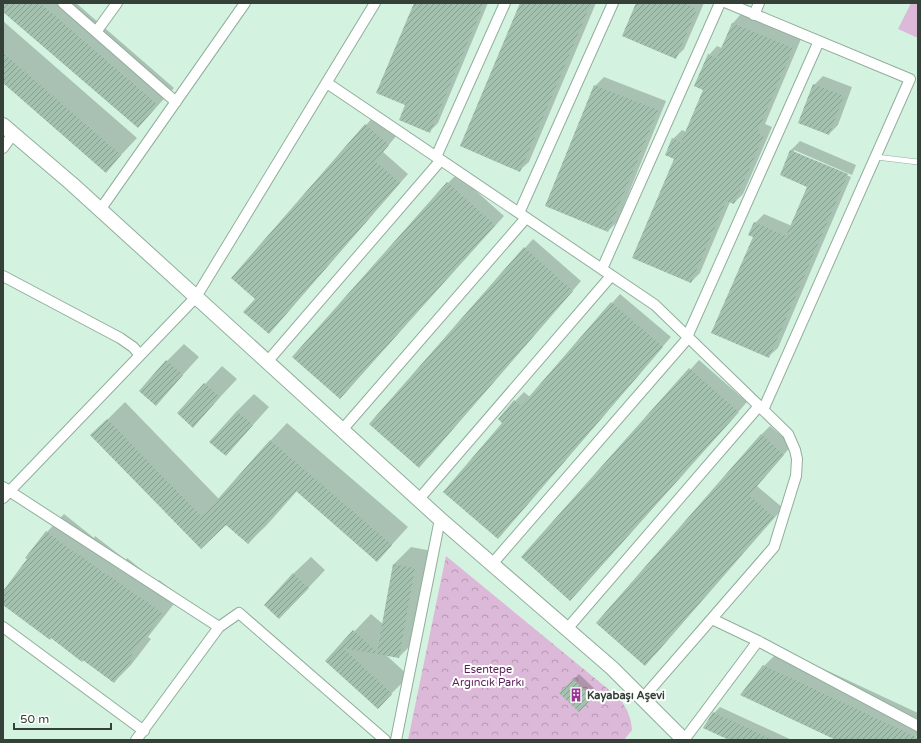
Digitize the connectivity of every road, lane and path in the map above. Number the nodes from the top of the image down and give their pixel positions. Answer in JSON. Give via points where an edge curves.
{"nodes":[{"id":1,"x":63,"y":3,"type":"edge"},
{"id":2,"x":116,"y":3,"type":"edge"},
{"id":3,"x":245,"y":3,"type":"edge"},
{"id":4,"x":376,"y":3,"type":"edge"},
{"id":5,"x":505,"y":3,"type":"edge"},
{"id":6,"x":613,"y":3,"type":"edge"},
{"id":7,"x":720,"y":3,"type":"edge"},
{"id":8,"x":727,"y":3,"type":"edge"},
{"id":9,"x":759,"y":3,"type":"edge"},
{"id":10,"x":754,"y":15,"type":"junction"},
{"id":11,"x":96,"y":32,"type":"junction"},
{"id":12,"x":819,"y":41,"type":"junction"},
{"id":13,"x":914,"y":79,"type":"edge"},
{"id":14,"x":327,"y":82,"type":"junction"},
{"id":15,"x":176,"y":102,"type":"junction"},
{"id":16,"x":8,"y":129,"type":"edge"},
{"id":17,"x":3,"y":148,"type":"edge"},
{"id":18,"x":876,"y":157,"type":"junction"},
{"id":19,"x":439,"y":158,"type":"junction"},
{"id":20,"x":918,"y":162,"type":"edge"},
{"id":21,"x":100,"y":210,"type":"junction"},
{"id":22,"x":523,"y":215,"type":"junction"},
{"id":23,"x":602,"y":269,"type":"junction"},
{"id":24,"x":3,"y":276,"type":"edge"},
{"id":25,"x":611,"y":276,"type":"junction"},
{"id":26,"x":196,"y":297,"type":"junction"},
{"id":27,"x":688,"y":337,"type":"junction"},
{"id":28,"x":140,"y":354,"type":"junction"},
{"id":29,"x":267,"y":362,"type":"junction"},
{"id":30,"x":761,"y":408,"type":"junction"},
{"id":31,"x":342,"y":430,"type":"junction"},
{"id":32,"x":5,"y":492,"type":"edge"},
{"id":33,"x":418,"y":499,"type":"junction"},
{"id":34,"x":440,"y":519,"type":"junction"},
{"id":35,"x":492,"y":564,"type":"junction"},
{"id":36,"x":712,"y":619,"type":"junction"},
{"id":37,"x":3,"y":627,"type":"edge"},
{"id":38,"x":219,"y":627,"type":"junction"},
{"id":39,"x":567,"y":629,"type":"junction"},
{"id":40,"x":758,"y":641,"type":"junction"},
{"id":41,"x":642,"y":699,"type":"junction"},
{"id":42,"x":918,"y":726,"type":"edge"},
{"id":43,"x":144,"y":731,"type":"junction"},
{"id":44,"x":136,"y":740,"type":"edge"},
{"id":45,"x":385,"y":740,"type":"edge"},
{"id":46,"x":396,"y":740,"type":"edge"},
{"id":47,"x":684,"y":740,"type":"edge"}],
"edges":[{"from":1,"to":11,"type":"street"},
{"from":2,"to":11,"type":"street"},
{"from":3,"to":15,"type":"street"},
{"from":4,"to":14,"type":"street"},
{"from":5,"to":19,"type":"street"},
{"from":6,"to":22,"type":"street"},
{"from":7,"to":23,"type":"street"},
{"from":8,"to":10,"type":"street"},
{"from":9,"to":10,"type":"street"},
{"from":10,"to":12,"type":"street"},
{"from":11,"to":15,"type":"street"},
{"from":12,"to":13,"type":"street"},
{"from":12,"to":27,"type":"street"},
{"from":13,"to":18,"type":"street"},
{"from":14,"to":19,"type":"street"},
{"from":14,"to":26,"type":"street"},
{"from":15,"to":21,"type":"street"},
{"from":16,"to":17,"type":"street"},
{"from":16,"to":21,"type":"street"},
{"from":18,"to":20,"type":"lane"},
{"from":18,"to":30,"type":"street"},
{"from":19,"to":22,"type":"street"},
{"from":19,"to":29,"type":"street"},
{"from":21,"to":26,"type":"street"},
{"from":22,"to":23,"type":"street"},
{"from":22,"to":31,"type":"street"},
{"from":23,"to":25,"type":"street"},
{"from":24,"to":28,"type":"street","via":[[120,338]]},
{"from":25,"to":27,"type":"street","via":[[655,305]]},
{"from":25,"to":33,"type":"street"},
{"from":26,"to":28,"type":"street"},
{"from":26,"to":29,"type":"street"},
{"from":27,"to":30,"type":"street"},
{"from":27,"to":35,"type":"street"},
{"from":28,"to":32,"type":"street"},
{"from":29,"to":31,"type":"street"},
{"from":30,"to":36,"type":"street","via":[[788,434],[797,459],[796,476],[774,547]]},
{"from":30,"to":39,"type":"street"},
{"from":31,"to":33,"type":"street"},
{"from":32,"to":38,"type":"street"},
{"from":33,"to":34,"type":"street"},
{"from":34,"to":35,"type":"street"},
{"from":34,"to":46,"type":"street"},
{"from":35,"to":39,"type":"street"},
{"from":36,"to":40,"type":"street"},
{"from":36,"to":41,"type":"street"},
{"from":37,"to":43,"type":"street"},
{"from":38,"to":43,"type":"street"},
{"from":38,"to":45,"type":"street","via":[[239,613]]},
{"from":39,"to":41,"type":"street","via":[[612,668]]},
{"from":40,"to":42,"type":"street"},
{"from":40,"to":47,"type":"street"},
{"from":41,"to":47,"type":"street"},
{"from":43,"to":44,"type":"street"}]}
